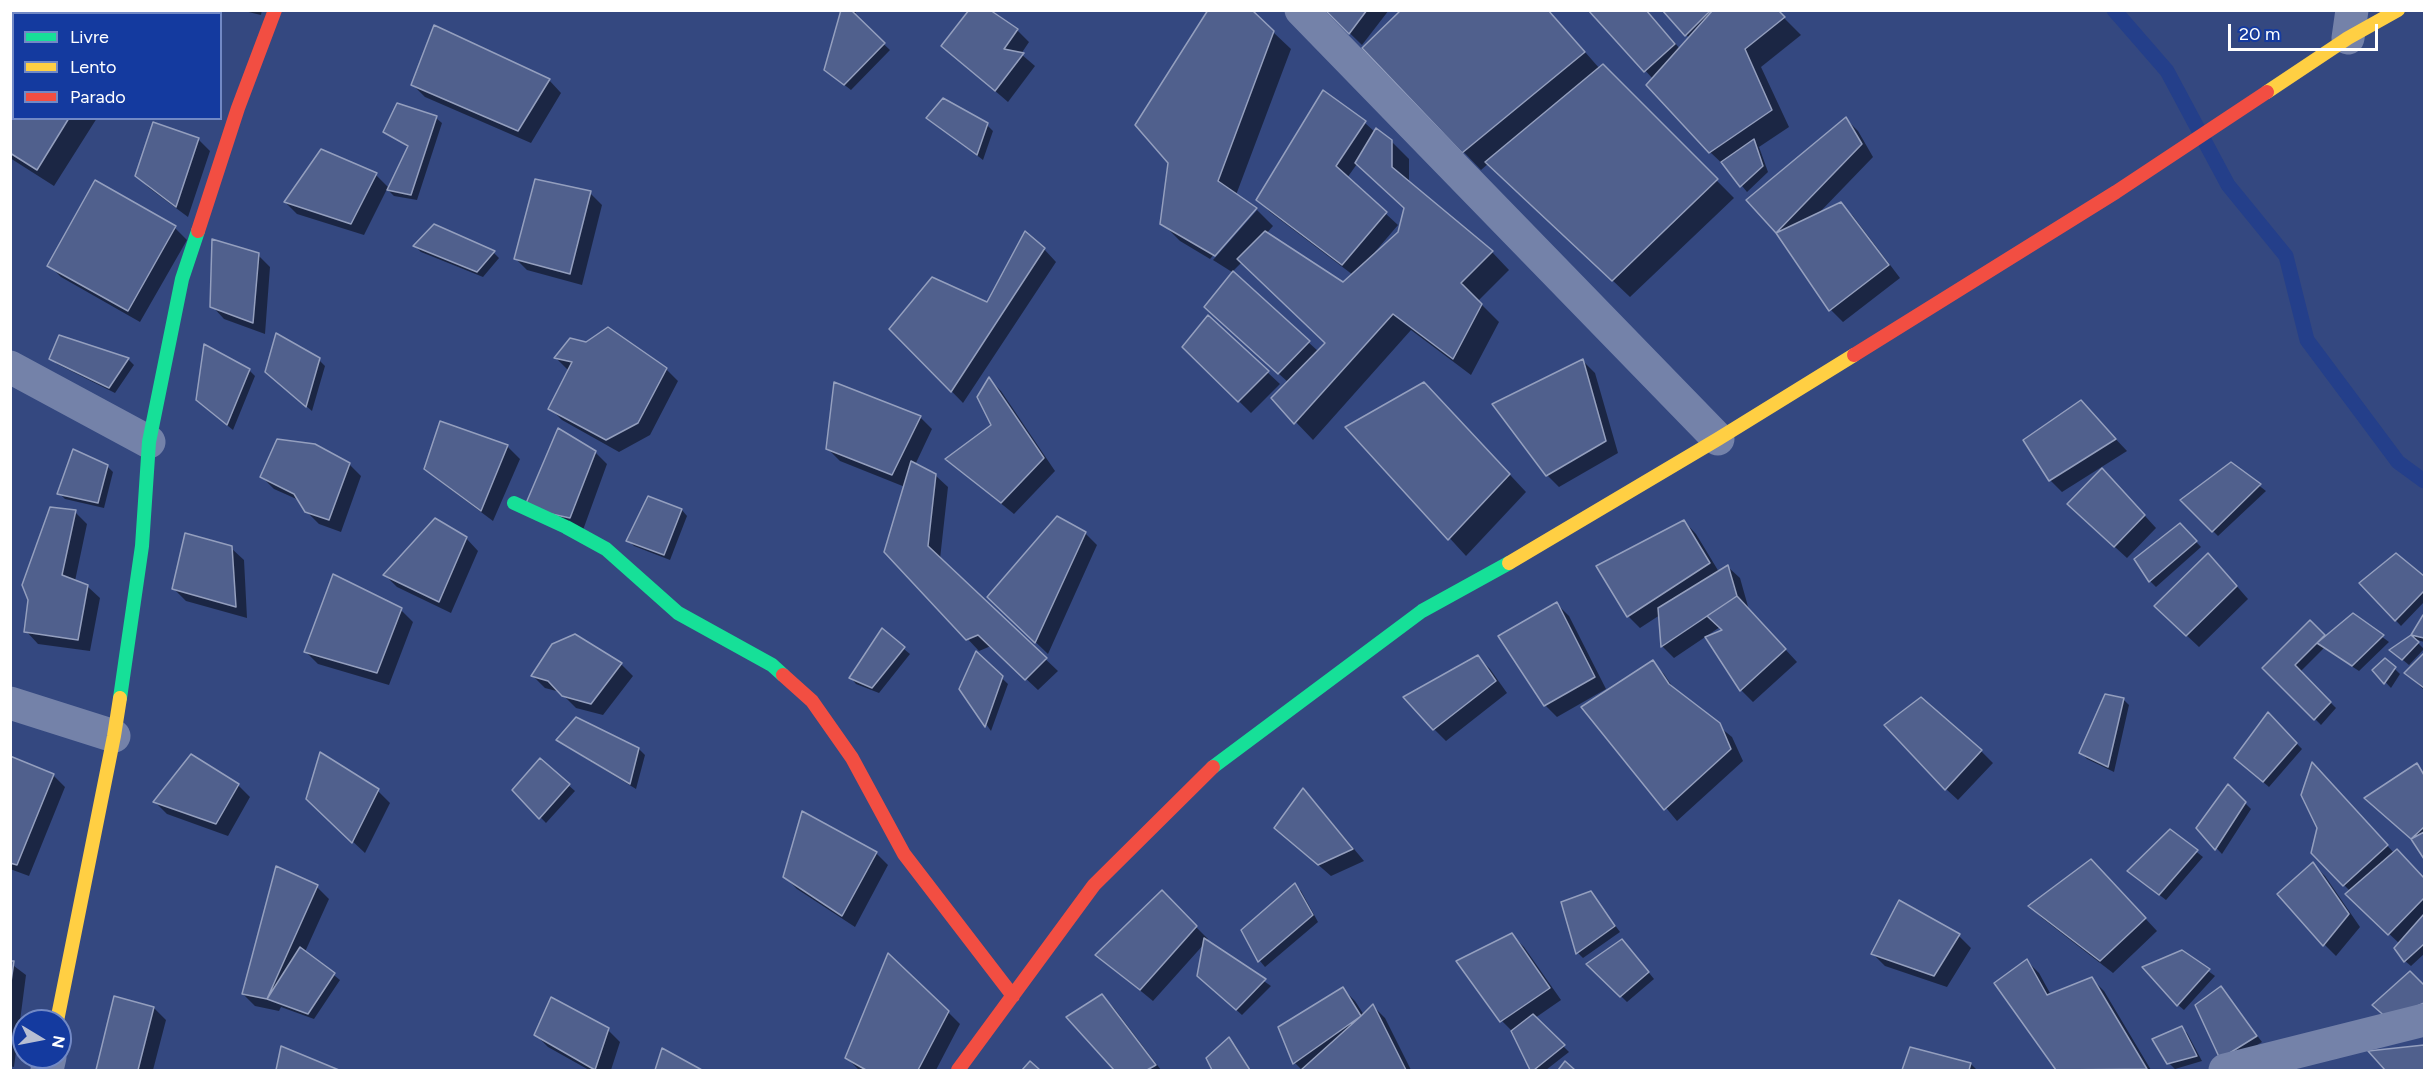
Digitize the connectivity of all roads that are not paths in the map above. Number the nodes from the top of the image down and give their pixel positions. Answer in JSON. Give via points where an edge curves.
{"nodes":[{"id":1,"x":276,"y":10,"type":"edge"},
{"id":2,"x":1302,"y":10,"type":"edge"},
{"id":3,"x":2398,"y":10,"type":"edge"},
{"id":4,"x":2350,"y":24,"type":"edge"},
{"id":5,"x":10,"y":367,"type":"edge"},
{"id":6,"x":1718,"y":439,"type":"junction"},
{"id":7,"x":149,"y":442,"type":"junction"},
{"id":8,"x":514,"y":503,"type":"dead end"},
{"id":9,"x":10,"y":703,"type":"edge"},
{"id":10,"x":114,"y":736,"type":"junction"},
{"id":11,"x":1013,"y":996,"type":"junction"},
{"id":12,"x":59,"y":1009,"type":"edge"},
{"id":13,"x":2424,"y":1020,"type":"edge"},
{"id":14,"x":958,"y":1071,"type":"edge"},
{"id":15,"x":2225,"y":1071,"type":"edge"}],
"edges":[{"from":1,"to":7,"type":"street","via":[[238,108],[182,279]]},
{"from":2,"to":6,"type":"street"},
{"from":3,"to":4,"type":"street"},
{"from":4,"to":6,"type":"street","via":[[2265,92],[2116,192]]},
{"from":5,"to":7,"type":"street"},
{"from":6,"to":11,"type":"street","via":[[1422,611],[1218,762],[1094,885]]},
{"from":7,"to":10,"type":"street","via":[[142,546]]},
{"from":8,"to":11,"type":"street","via":[[606,549],[678,613],[772,665],[812,700],[852,758],[904,854]]},
{"from":9,"to":10,"type":"street"},
{"from":10,"to":12,"type":"street"},
{"from":11,"to":14,"type":"street"},
{"from":13,"to":15,"type":"street"}]}
